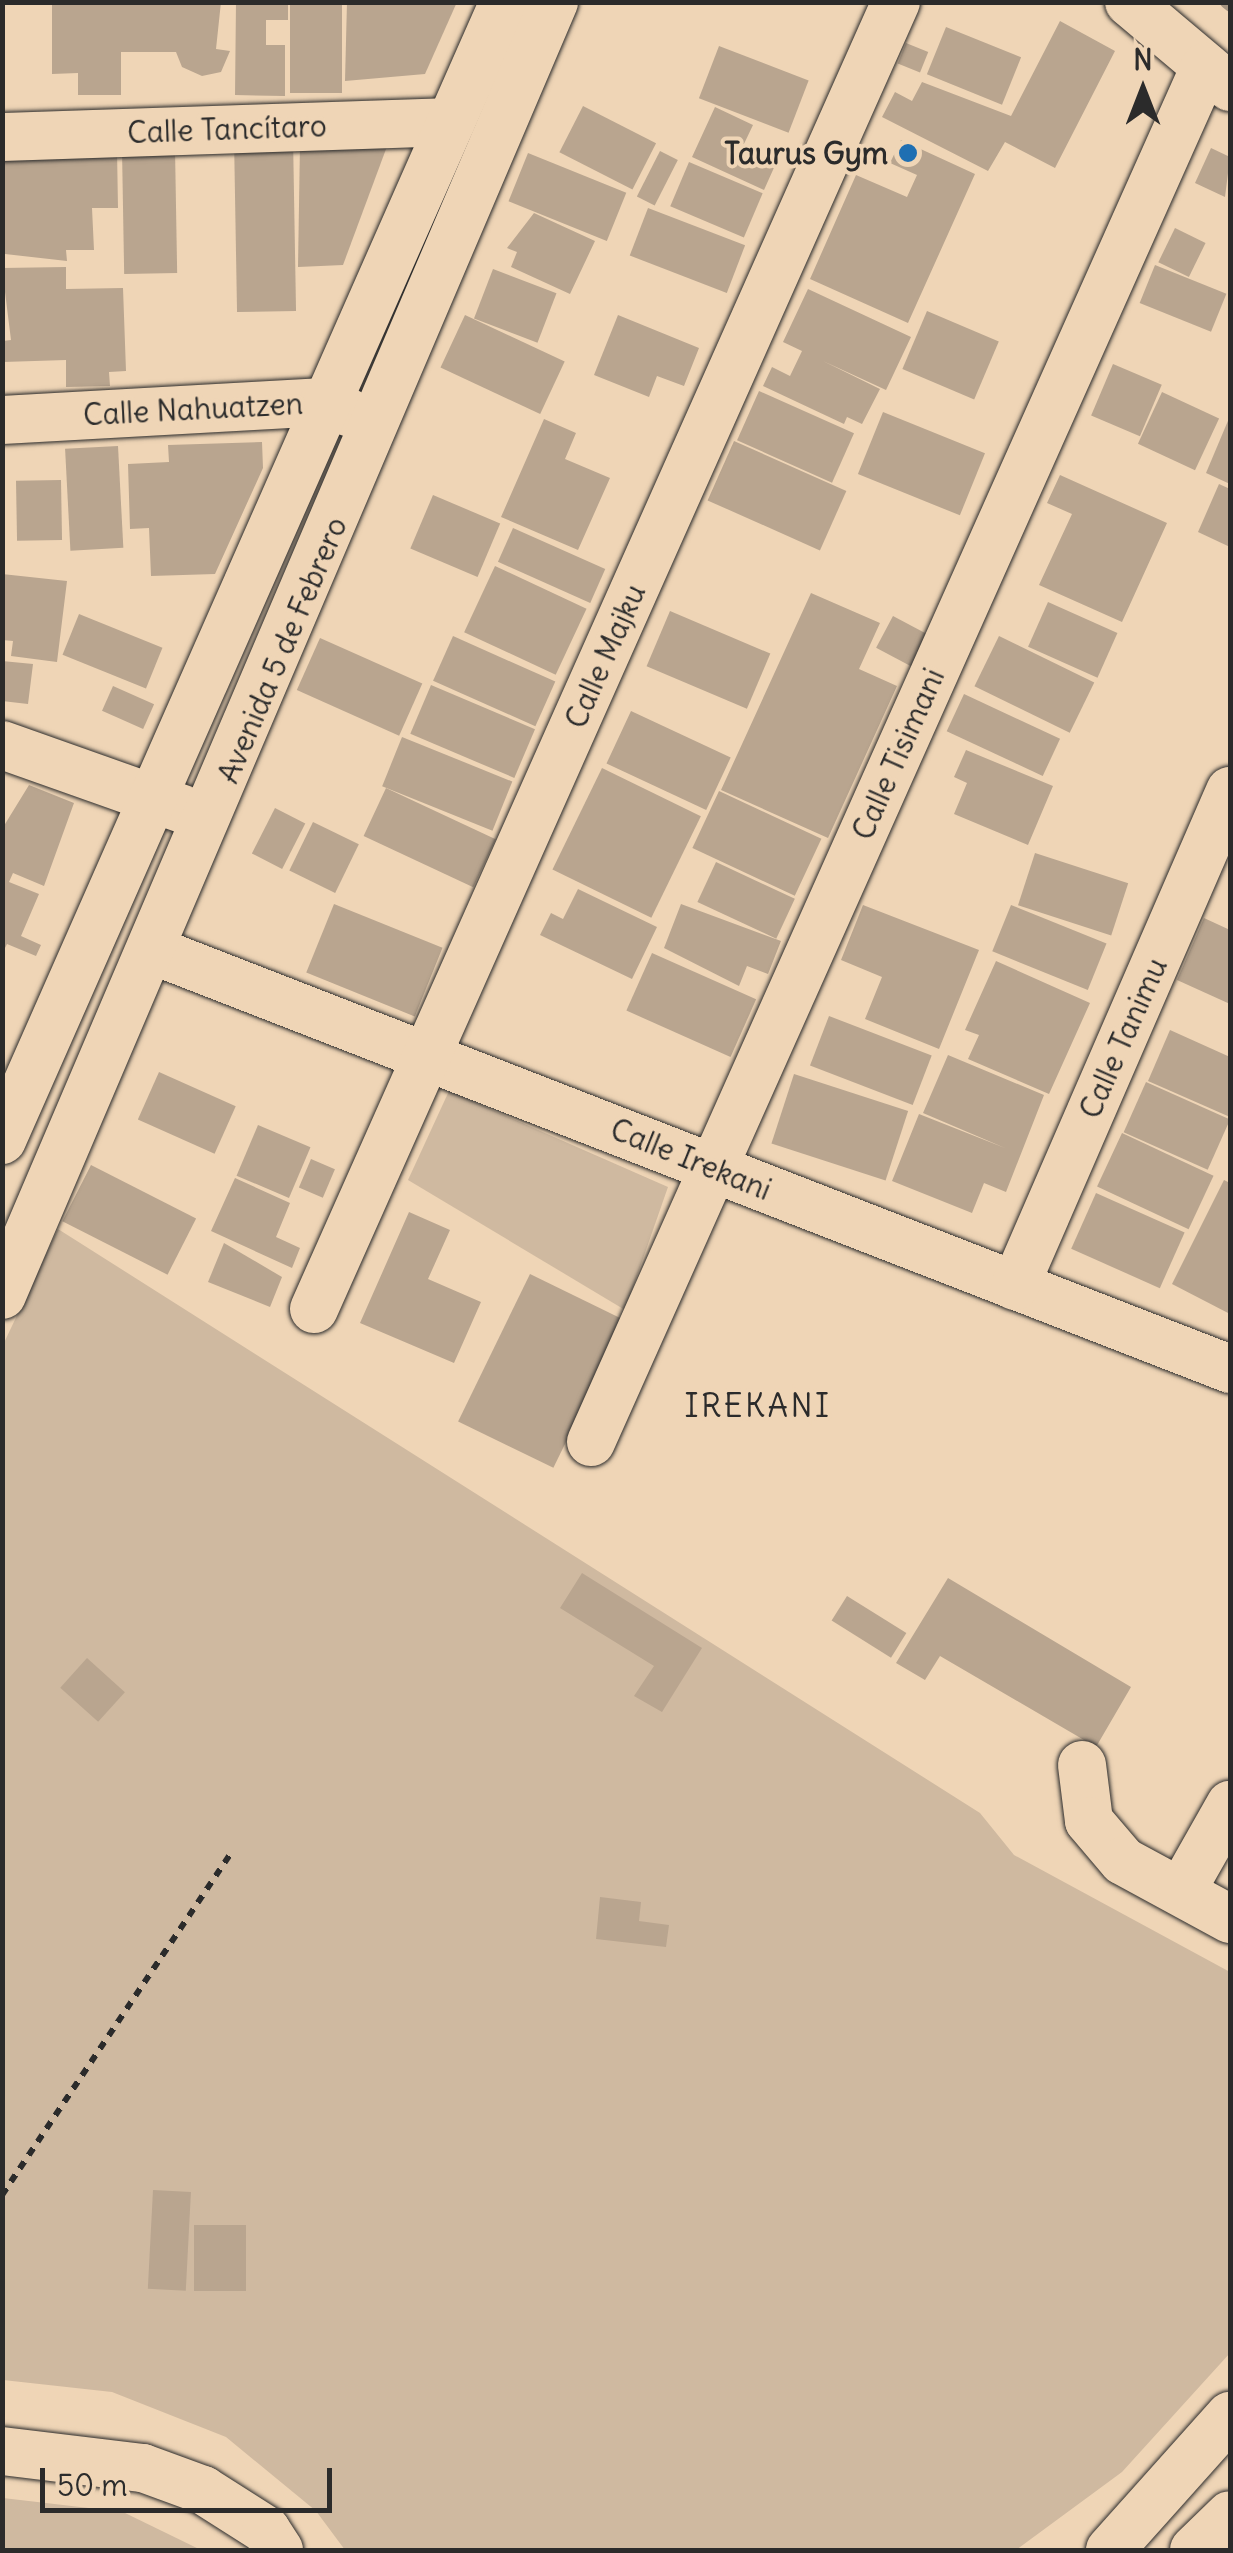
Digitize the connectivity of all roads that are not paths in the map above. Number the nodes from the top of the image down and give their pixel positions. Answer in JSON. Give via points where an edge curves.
{"nodes":[{"id":1,"x":504,"y":2,"type":"edge"},
{"id":2,"x":554,"y":2,"type":"edge"},
{"id":3,"x":896,"y":2,"type":"edge"},
{"id":4,"x":1129,"y":2,"type":"edge"},
{"id":5,"x":1218,"y":77,"type":"edge"},
{"id":6,"x":451,"y":122,"type":"junction"},
{"id":7,"x":2,"y":137,"type":"edge"},
{"id":8,"x":324,"y":402,"type":"junction"},
{"id":9,"x":2,"y":420,"type":"edge"},
{"id":10,"x":379,"y":426,"type":"junction"},
{"id":11,"x":2,"y":745,"type":"edge"},
{"id":12,"x":1230,"y":791,"type":"edge"},
{"id":13,"x":154,"y":798,"type":"junction"},
{"id":14,"x":209,"y":820,"type":"junction"},
{"id":15,"x":152,"y":950,"type":"junction"},
{"id":16,"x":427,"y":1055,"type":"junction"},
{"id":17,"x":2,"y":1140,"type":"edge"},
{"id":18,"x":713,"y":1168,"type":"junction"},
{"id":19,"x":1015,"y":1286,"type":"junction"},
{"id":20,"x":2,"y":1295,"type":"edge"},
{"id":21,"x":314,"y":1309,"type":"dead end"},
{"id":22,"x":1230,"y":1370,"type":"edge"},
{"id":23,"x":590,"y":1442,"type":"dead end"},
{"id":24,"x":1082,"y":1766,"type":"dead end"},
{"id":25,"x":1230,"y":1805,"type":"edge"},
{"id":26,"x":1182,"y":1890,"type":"junction"},
{"id":27,"x":1230,"y":1919,"type":"edge"},
{"id":28,"x":1230,"y":2416,"type":"edge"},
{"id":29,"x":2,"y":2451,"type":"edge"},
{"id":30,"x":1230,"y":2514,"type":"edge"},
{"id":31,"x":279,"y":2550,"type":"edge"},
{"id":32,"x":1110,"y":2550,"type":"edge"},
{"id":33,"x":1194,"y":2550,"type":"edge"}],
"edges":[{"from":1,"to":6,"type":"street","name":"Avenida 5 de Febrero"},
{"from":2,"to":10,"type":"street","name":"Avenida 5 de Febrero"},
{"from":3,"to":16,"type":"street","name":"Calle Majku"},
{"from":4,"to":5,"type":"street"},
{"from":5,"to":18,"type":"street","name":"Calle Tisimani"},
{"from":6,"to":7,"type":"street","name":"Calle Tancítaro"},
{"from":6,"to":8,"type":"street","name":"Avenida 5 de Febrero"},
{"from":8,"to":9,"type":"street","name":"Calle Nahuatzen"},
{"from":8,"to":10,"type":"street","name":"Calle Nahuatzen"},
{"from":8,"to":13,"type":"street","name":"Avenida 5 de Febrero"},
{"from":10,"to":14,"type":"street","name":"Avenida 5 de Febrero"},
{"from":11,"to":13,"type":"street"},
{"from":12,"to":19,"type":"street","name":"Calle Tanimu"},
{"from":13,"to":14,"type":"street"},
{"from":13,"to":17,"type":"street","name":"Avenida 5 de Febrero"},
{"from":14,"to":15,"type":"street","name":"Avenida 5 de Febrero"},
{"from":15,"to":16,"type":"street","name":"Calle Irekani"},
{"from":15,"to":20,"type":"street","name":"Avenida 5 de Febrero"},
{"from":16,"to":18,"type":"street","name":"Calle Irekani"},
{"from":16,"to":21,"type":"street","name":"Calle Majku"},
{"from":18,"to":19,"type":"street","name":"Calle Irekani"},
{"from":18,"to":23,"type":"street","name":"Calle Tisimani"},
{"from":19,"to":22,"type":"street","name":"Calle Irekani"},
{"from":24,"to":26,"type":"street","via":[[1089,1821],[1123,1860]]},
{"from":25,"to":26,"type":"street"},
{"from":26,"to":27,"type":"street"},
{"from":28,"to":32,"type":"street"},
{"from":29,"to":31,"type":"street","via":[[142,2468],[202,2490],[266,2530]]},
{"from":30,"to":33,"type":"street"}]}
